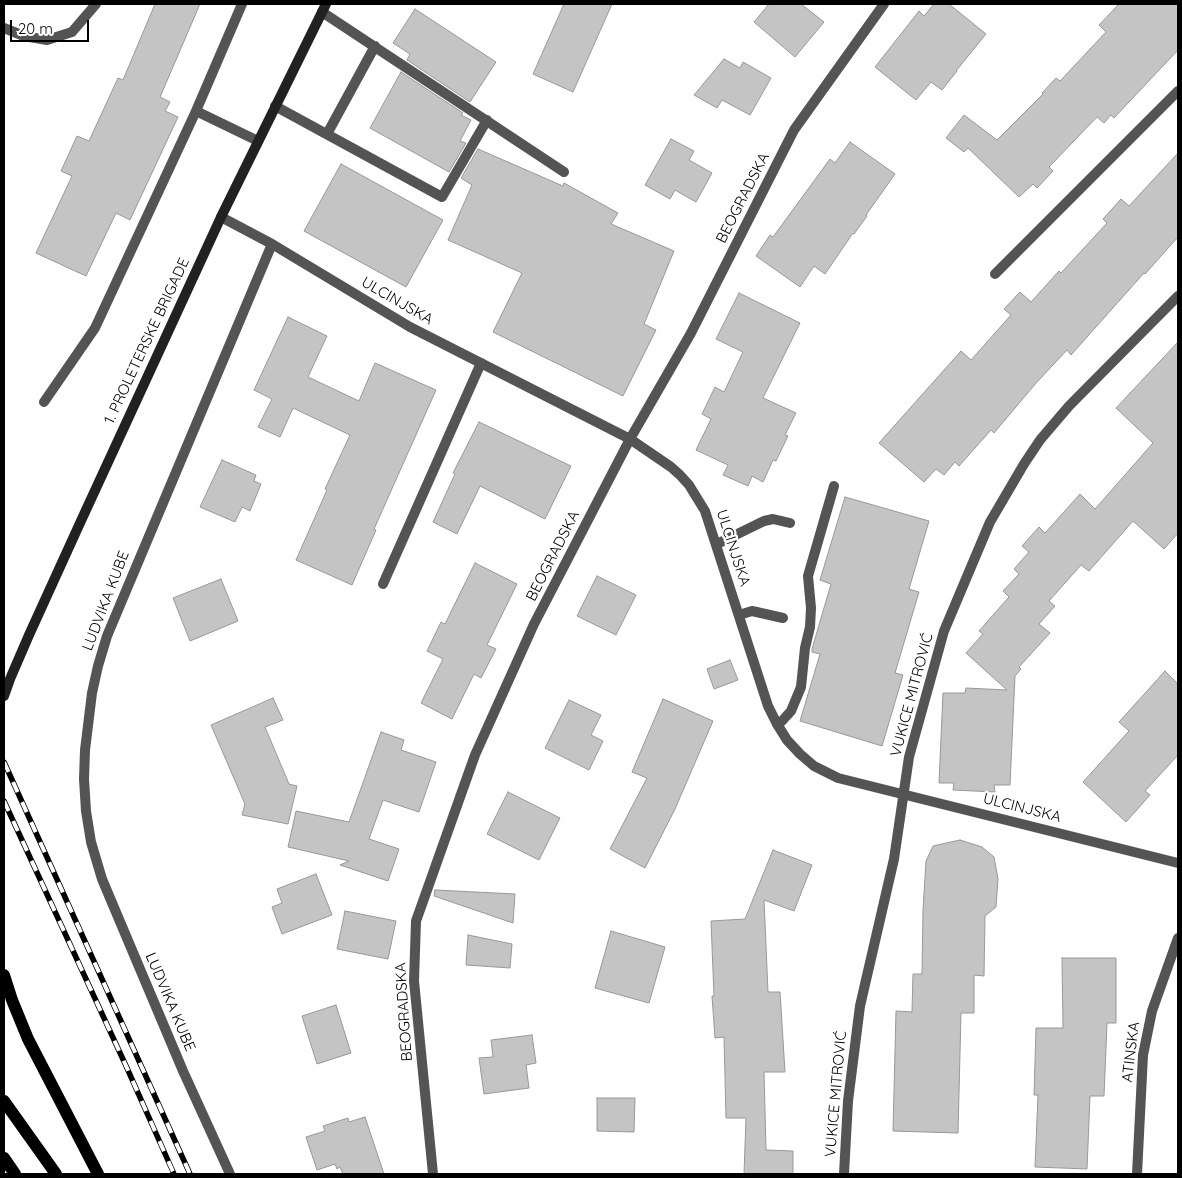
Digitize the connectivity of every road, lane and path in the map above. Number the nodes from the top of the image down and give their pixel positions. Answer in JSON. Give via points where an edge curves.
{"nodes":[{"id":1,"x":96,"y":4,"type":"edge"},
{"id":2,"x":242,"y":4,"type":"edge"},
{"id":3,"x":884,"y":4,"type":"edge"},
{"id":4,"x":324,"y":8,"type":"edge"},
{"id":5,"x":4,"y":28,"type":"edge"},
{"id":6,"x":375,"y":46,"type":"junction"},
{"id":7,"x":1178,"y":91,"type":"edge"},
{"id":8,"x":275,"y":106,"type":"junction"},
{"id":9,"x":196,"y":111,"type":"junction"},
{"id":10,"x":487,"y":120,"type":"junction"},
{"id":11,"x":327,"y":134,"type":"junction"},
{"id":12,"x":258,"y":140,"type":"junction"},
{"id":13,"x":564,"y":172,"type":"dead end"},
{"id":14,"x":221,"y":217,"type":"junction"},
{"id":15,"x":272,"y":244,"type":"junction"},
{"id":16,"x":995,"y":274,"type":"dead end"},
{"id":17,"x":1178,"y":296,"type":"edge"},
{"id":18,"x":481,"y":363,"type":"junction"},
{"id":19,"x":44,"y":402,"type":"dead end"},
{"id":20,"x":630,"y":439,"type":"junction"},
{"id":21,"x":834,"y":486,"type":"dead end"},
{"id":22,"x":790,"y":523,"type":"dead end"},
{"id":23,"x":717,"y":544,"type":"junction"},
{"id":24,"x":383,"y":584,"type":"dead end"},
{"id":25,"x":739,"y":615,"type":"junction"},
{"id":26,"x":783,"y":618,"type":"dead end"},
{"id":27,"x":4,"y":696,"type":"edge"},
{"id":28,"x":777,"y":724,"type":"junction"},
{"id":29,"x":904,"y":795,"type":"junction"},
{"id":30,"x":1178,"y":863,"type":"edge"},
{"id":31,"x":1178,"y":938,"type":"edge"},
{"id":32,"x":4,"y":975,"type":"edge"},
{"id":33,"x":4,"y":1101,"type":"edge"},
{"id":34,"x":4,"y":1158,"type":"edge"},
{"id":35,"x":15,"y":1174,"type":"edge"},
{"id":36,"x":56,"y":1174,"type":"edge"},
{"id":37,"x":98,"y":1174,"type":"edge"},
{"id":38,"x":230,"y":1174,"type":"edge"},
{"id":39,"x":433,"y":1174,"type":"edge"},
{"id":40,"x":844,"y":1174,"type":"edge"},
{"id":41,"x":1137,"y":1174,"type":"edge"}],
"edges":[{"from":1,"to":5,"type":"street","via":[[72,32],[47,40]]},
{"from":2,"to":9,"type":"street"},
{"from":3,"to":20,"type":"street","name":"BEOGRADSKA","via":[[794,130],[691,333]]},
{"from":4,"to":6,"type":"street"},
{"from":4,"to":8,"type":"main road","name":"1. PROLETERSKE BRIGADE"},
{"from":6,"to":10,"type":"street"},
{"from":6,"to":11,"type":"street"},
{"from":7,"to":16,"type":"street"},
{"from":8,"to":11,"type":"street"},
{"from":8,"to":12,"type":"main road","name":"1. PROLETERSKE BRIGADE"},
{"from":9,"to":12,"type":"street"},
{"from":9,"to":19,"type":"street","via":[[95,328]]},
{"from":10,"to":11,"type":"street","via":[[442,197]]},
{"from":10,"to":13,"type":"street"},
{"from":12,"to":14,"type":"main road","name":"1. PROLETERSKE BRIGADE"},
{"from":14,"to":15,"type":"street","name":"ULCINJSKA"},
{"from":14,"to":27,"type":"main road","name":"1. PROLETERSKE BRIGADE","via":[[29,634]]},
{"from":15,"to":18,"type":"street","name":"ULCINJSKA","via":[[410,328]]},
{"from":15,"to":38,"type":"street","name":"LUDVIKA KUBE","via":[[107,636],[92,693],[84,750],[86,811],[102,879]]},
{"from":17,"to":29,"type":"street","name":"VUKICE MITROVIĆ","via":[[1053,424],[1024,464],[990,522],[944,631],[909,757]]},
{"from":18,"to":20,"type":"street","name":"ULCINJSKA"},
{"from":18,"to":24,"type":"street"},
{"from":20,"to":23,"type":"street","name":"ULCINJSKA","via":[[671,467],[689,485],[705,510]]},
{"from":20,"to":39,"type":"street","name":"BEOGRADSKA","via":[[534,624],[475,755],[416,920],[414,981]]},
{"from":21,"to":28,"type":"street","via":[[808,576],[810,626],[801,686],[791,711]]},
{"from":22,"to":23,"type":"street","via":[[764,521]]},
{"from":23,"to":25,"type":"street","name":"ULCINJSKA"},
{"from":25,"to":26,"type":"street","via":[[752,611]]},
{"from":25,"to":28,"type":"street","name":"ULCINJSKA","via":[[768,706]]},
{"from":28,"to":29,"type":"street","name":"ULCINJSKA","via":[[787,740],[814,766],[838,778]]},
{"from":29,"to":30,"type":"street","name":"ULCINJSKA"},
{"from":29,"to":40,"type":"street","name":"VUKICE MITROVIĆ","via":[[894,858],[860,1006],[848,1101]]},
{"from":31,"to":41,"type":"street","name":"ATINSKA","via":[[1152,1011],[1143,1055]]},
{"from":32,"to":37,"type":"main road","via":[[28,1038]]},
{"from":33,"to":36,"type":"main road"},
{"from":34,"to":35,"type":"main road"}]}
